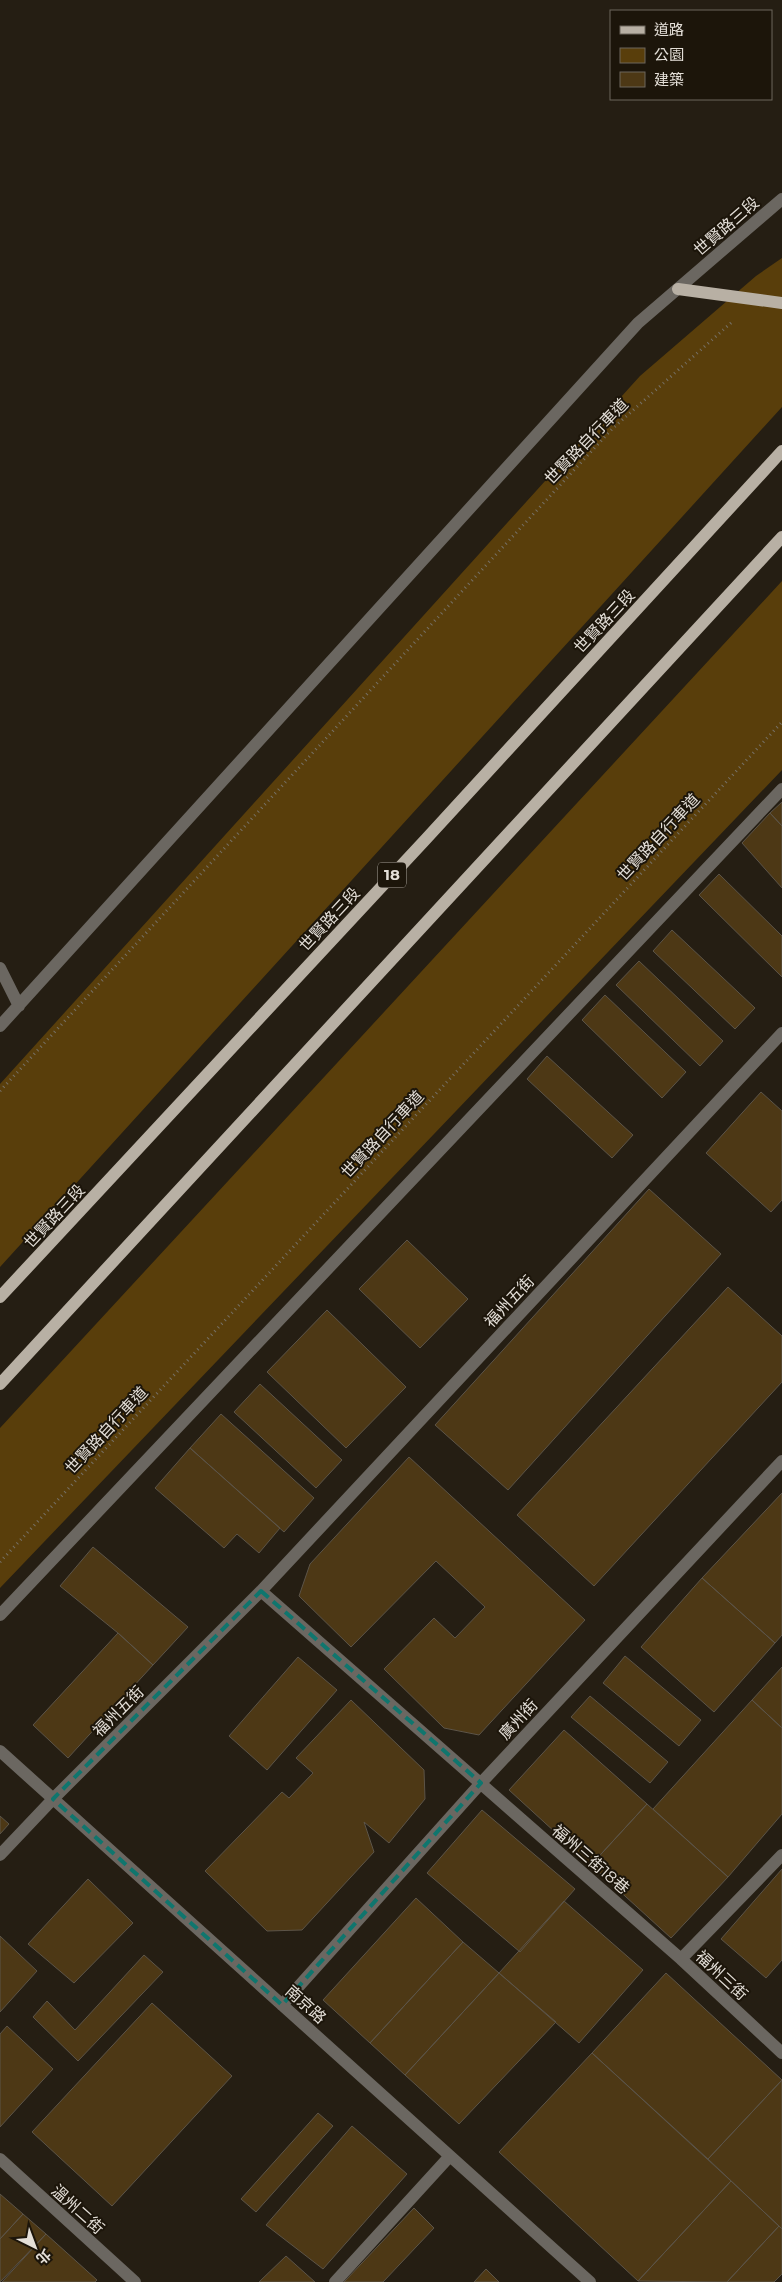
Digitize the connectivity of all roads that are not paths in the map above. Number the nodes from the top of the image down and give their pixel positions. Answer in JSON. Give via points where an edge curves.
{"nodes":[{"id":1,"x":782,"y":200,"type":"edge"},
{"id":2,"x":678,"y":289,"type":"junction"},
{"id":3,"x":782,"y":303,"type":"edge"},
{"id":4,"x":782,"y":451,"type":"edge"},
{"id":5,"x":782,"y":537,"type":"edge"},
{"id":6,"x":782,"y":789,"type":"edge"},
{"id":7,"x":0,"y":968,"type":"edge"},
{"id":8,"x":19,"y":1006,"type":"junction"},
{"id":9,"x":0,"y":1026,"type":"edge"},
{"id":10,"x":782,"y":1033,"type":"edge"},
{"id":11,"x":0,"y":1298,"type":"edge"},
{"id":12,"x":0,"y":1384,"type":"edge"},
{"id":13,"x":782,"y":1461,"type":"edge"},
{"id":14,"x":261,"y":1592,"type":"junction"},
{"id":15,"x":0,"y":1615,"type":"edge"},
{"id":16,"x":0,"y":1751,"type":"edge"},
{"id":17,"x":480,"y":1783,"type":"junction"},
{"id":18,"x":53,"y":1799,"type":"junction"},
{"id":19,"x":0,"y":1855,"type":"edge"},
{"id":20,"x":782,"y":1855,"type":"edge"},
{"id":21,"x":681,"y":1959,"type":"junction"},
{"id":22,"x":282,"y":2005,"type":"junction"},
{"id":23,"x":782,"y":2053,"type":"edge"},
{"id":24,"x":450,"y":2156,"type":"junction"},
{"id":25,"x":0,"y":2159,"type":"edge"},
{"id":26,"x":135,"y":2282,"type":"edge"},
{"id":27,"x":335,"y":2282,"type":"edge"},
{"id":28,"x":590,"y":2282,"type":"edge"}],
"edges":[{"from":1,"to":2,"type":"street","name":"世賢路三段"},
{"from":2,"to":3,"type":"main road"},
{"from":2,"to":8,"type":"street","name":"世賢路三段","via":[[638,323]]},
{"from":4,"to":11,"type":"main road","name":"世賢路三段","number":"18"},
{"from":5,"to":12,"type":"main road"},
{"from":6,"to":15,"type":"street"},
{"from":7,"to":8,"type":"street"},
{"from":8,"to":9,"type":"street","name":"世賢路三段"},
{"from":10,"to":14,"type":"street","name":"福州五街"},
{"from":13,"to":17,"type":"street","name":"廣州街"},
{"from":14,"to":17,"type":"street"},
{"from":14,"to":18,"type":"street","name":"福州五街"},
{"from":16,"to":18,"type":"street","name":"南京路"},
{"from":17,"to":21,"type":"street","name":"福州三街18巷"},
{"from":17,"to":22,"type":"street","name":"廣州街"},
{"from":18,"to":19,"type":"street","name":"福州五街"},
{"from":18,"to":22,"type":"street","name":"南京路"},
{"from":20,"to":21,"type":"street","name":"福州三街"},
{"from":21,"to":23,"type":"street","name":"福州三街"},
{"from":22,"to":24,"type":"street","name":"南京路"},
{"from":24,"to":27,"type":"street"},
{"from":24,"to":28,"type":"street","name":"南京路"},
{"from":25,"to":26,"type":"street","name":"溫州二街"}]}
